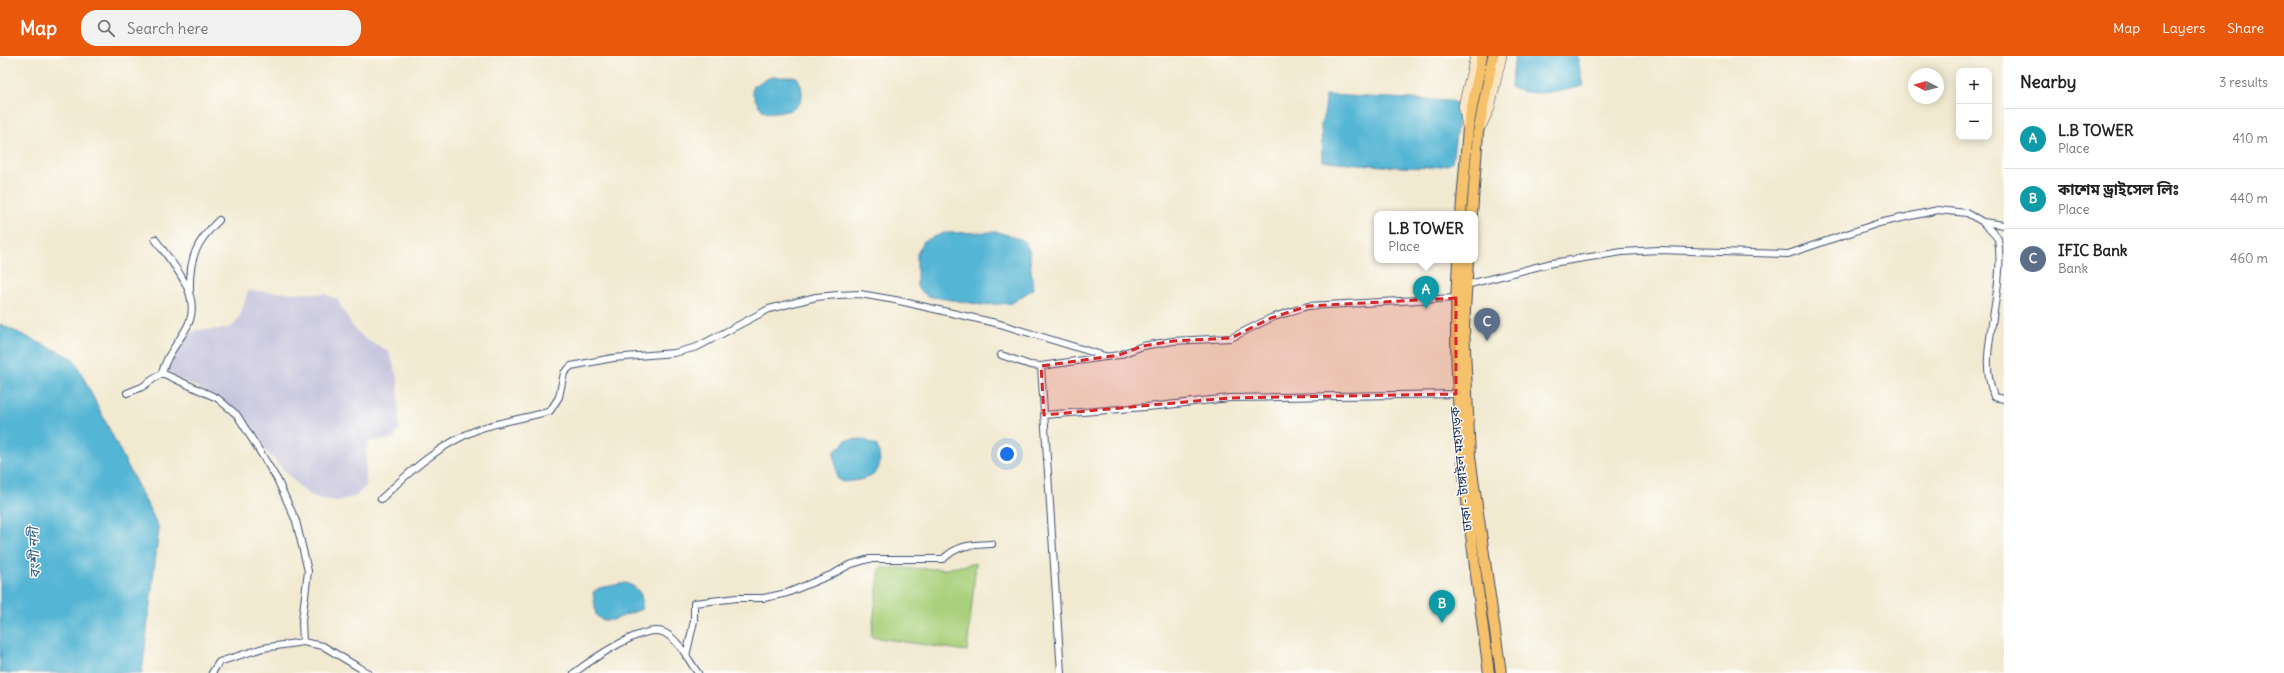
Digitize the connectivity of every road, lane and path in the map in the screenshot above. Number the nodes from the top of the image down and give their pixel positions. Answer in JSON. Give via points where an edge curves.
{"nodes":[{"id":1,"x":1475,"y":56,"type":"edge"},
{"id":2,"x":1482,"y":56,"type":"edge"},
{"id":3,"x":1492,"y":56,"type":"edge"},
{"id":4,"x":1502,"y":56,"type":"edge"},
{"id":5,"x":1468,"y":128,"type":"junction"},
{"id":6,"x":1478,"y":133,"type":"junction"},
{"id":7,"x":1461,"y":211,"type":"edge"},
{"id":8,"x":1472,"y":211,"type":"edge"},
{"id":9,"x":219,"y":220,"type":"dead end"},
{"id":10,"x":1983,"y":222,"type":"junction"},
{"id":11,"x":2004,"y":225,"type":"edge"},
{"id":12,"x":155,"y":239,"type":"dead end"},
{"id":13,"x":1458,"y":263,"type":"edge"},
{"id":14,"x":1468,"y":263,"type":"edge"},
{"id":15,"x":1466,"y":284,"type":"junction"},
{"id":16,"x":190,"y":291,"type":"junction"},
{"id":17,"x":1456,"y":298,"type":"junction"},
{"id":18,"x":1001,"y":355,"type":"dead end"},
{"id":19,"x":1108,"y":356,"type":"junction"},
{"id":20,"x":1041,"y":366,"type":"junction"},
{"id":21,"x":162,"y":373,"type":"junction"},
{"id":22,"x":127,"y":393,"type":"dead end"},
{"id":23,"x":1456,"y":394,"type":"junction"},
{"id":24,"x":2004,"y":399,"type":"edge"},
{"id":25,"x":1044,"y":415,"type":"junction"},
{"id":26,"x":380,"y":499,"type":"dead end"},
{"id":27,"x":992,"y":544,"type":"dead end"},
{"id":28,"x":303,"y":642,"type":"junction"},
{"id":29,"x":686,"y":656,"type":"junction"},
{"id":30,"x":212,"y":673,"type":"edge"},
{"id":31,"x":368,"y":673,"type":"edge"},
{"id":32,"x":574,"y":673,"type":"edge"},
{"id":33,"x":698,"y":673,"type":"edge"},
{"id":34,"x":1061,"y":673,"type":"edge"},
{"id":35,"x":1489,"y":673,"type":"edge"},
{"id":36,"x":1501,"y":673,"type":"edge"}],
"edges":[{"from":1,"to":5,"type":"main road","via":[[1463,106]]},
{"from":2,"to":5,"type":"highway"},
{"from":3,"to":6,"type":"highway"},
{"from":4,"to":6,"type":"main road","via":[[1490,108]]},
{"from":5,"to":7,"type":"highway"},
{"from":6,"to":8,"type":"highway"},
{"from":9,"to":16,"type":"street","via":[[196,247],[190,263]]},
{"from":10,"to":11,"type":"street"},
{"from":10,"to":15,"type":"street","via":[[1967,213],[1938,210],[1879,223],[1788,254],[1658,250],[1622,252],[1552,263]]},
{"from":10,"to":24,"type":"street","via":[[1997,238],[2003,255],[2002,287],[1988,357],[1990,386],[1994,396]]},
{"from":12,"to":16,"type":"street"},
{"from":13,"to":17,"type":"highway","name":"ঢাকা - টাঙ্গাইল মহাসড়ক"},
{"from":14,"to":15,"type":"highway","name":"ঢাকা - টাঙ্গাইল মহাসড়ক"},
{"from":15,"to":36,"type":"highway","name":"ঢাকা - টাঙ্গাইল মহাসড়ক","via":[[1464,327],[1470,457]]},
{"from":16,"to":21,"type":"street","via":[[191,312],[188,326],[165,361]]},
{"from":17,"to":19,"type":"street","via":[[1308,306],[1271,318],[1231,338],[1173,341]]},
{"from":17,"to":23,"type":"highway","name":"ঢাকা - টাঙ্গাইল মহাসড়ক"},
{"from":18,"to":20,"type":"street"},
{"from":19,"to":20,"type":"street"},
{"from":19,"to":26,"type":"street","via":[[1000,324],[895,300],[860,294],[816,297],[769,309],[697,347],[674,353],[613,358],[571,366],[564,373],[559,397],[550,411],[480,429],[442,447],[406,474]]},
{"from":20,"to":25,"type":"street"},
{"from":21,"to":22,"type":"street","via":[[142,387]]},
{"from":21,"to":28,"type":"street","via":[[217,398],[237,415],[278,479],[296,521],[308,571],[302,621]]},
{"from":23,"to":25,"type":"street","via":[[1229,398]]},
{"from":23,"to":35,"type":"highway","name":"ঢাকা - টাঙ্গাইল মহাসড়ক","via":[[1466,497]]},
{"from":25,"to":34,"type":"street"},
{"from":27,"to":29,"type":"street","via":[[965,545],[943,559],[869,559],[849,565],[787,593],[764,598],[694,603],[694,621]]},
{"from":28,"to":30,"type":"street","via":[[263,648],[219,662]]},
{"from":28,"to":31,"type":"street","via":[[323,646]]},
{"from":29,"to":32,"type":"street","via":[[680,645],[664,632],[650,631],[602,652]]},
{"from":29,"to":33,"type":"street"}]}
